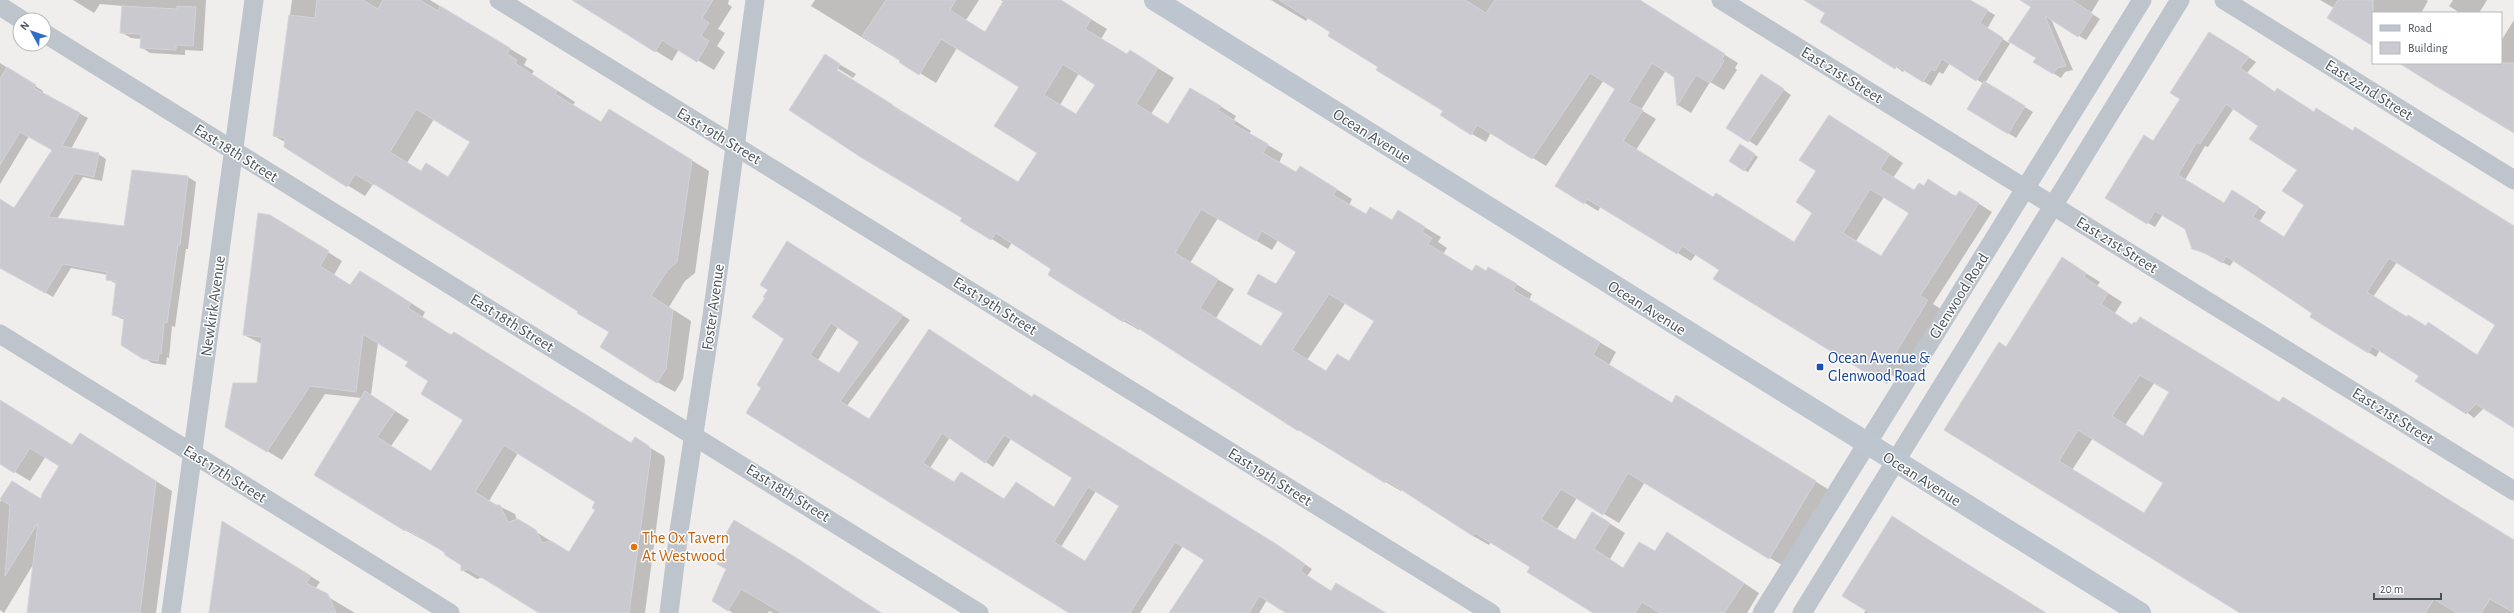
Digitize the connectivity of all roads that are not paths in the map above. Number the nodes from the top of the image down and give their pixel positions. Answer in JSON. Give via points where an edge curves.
{"nodes":[{"id":1,"x":254,"y":0,"type":"edge"},
{"id":2,"x":499,"y":0,"type":"edge"},
{"id":3,"x":755,"y":0,"type":"edge"},
{"id":4,"x":1155,"y":0,"type":"edge"},
{"id":5,"x":1721,"y":0,"type":"edge"},
{"id":6,"x":2142,"y":0,"type":"edge"},
{"id":7,"x":2180,"y":0,"type":"edge"},
{"id":8,"x":2224,"y":0,"type":"edge"},
{"id":9,"x":0,"y":6,"type":"edge"},
{"id":10,"x":12,"y":14,"type":"edge"},
{"id":11,"x":52,"y":38,"type":"edge"},
{"id":12,"x":735,"y":146,"type":"junction"},
{"id":13,"x":234,"y":151,"type":"junction"},
{"id":14,"x":2514,"y":180,"type":"edge"},
{"id":15,"x":2026,"y":188,"type":"junction"},
{"id":16,"x":2054,"y":206,"type":"junction"},
{"id":17,"x":0,"y":334,"type":"edge"},
{"id":18,"x":692,"y":434,"type":"junction"},
{"id":19,"x":1867,"y":444,"type":"junction"},
{"id":20,"x":192,"y":454,"type":"junction"},
{"id":21,"x":1895,"y":463,"type":"junction"},
{"id":22,"x":2514,"y":491,"type":"edge"},
{"id":23,"x":171,"y":613,"type":"edge"},
{"id":24,"x":450,"y":613,"type":"edge"},
{"id":25,"x":669,"y":613,"type":"edge"},
{"id":26,"x":979,"y":613,"type":"edge"},
{"id":27,"x":1491,"y":613,"type":"edge"},
{"id":28,"x":1762,"y":613,"type":"edge"},
{"id":29,"x":1802,"y":613,"type":"edge"},
{"id":30,"x":2140,"y":613,"type":"edge"}],
"edges":[{"from":1,"to":13,"type":"street","name":"Newkirk Avenue"},
{"from":2,"to":12,"type":"street","name":"East 19th Street"},
{"from":3,"to":12,"type":"street","name":"Foster Avenue"},
{"from":4,"to":19,"type":"main road","name":"Ocean Avenue"},
{"from":5,"to":15,"type":"street","name":"East 21st Street"},
{"from":6,"to":15,"type":"street","name":"Glenwood Road"},
{"from":7,"to":16,"type":"street","name":"Glenwood Road"},
{"from":8,"to":14,"type":"street","name":"East 22nd Street"},
{"from":9,"to":10,"type":"street"},
{"from":11,"to":13,"type":"street","name":"East 18th Street"},
{"from":12,"to":18,"type":"street","name":"Foster Avenue","via":[[712,316]]},
{"from":12,"to":27,"type":"street","name":"East 19th Street"},
{"from":13,"to":18,"type":"street","name":"East 18th Street"},
{"from":13,"to":20,"type":"street","name":"Newkirk Avenue"},
{"from":15,"to":16,"type":"street","name":"East 21st Street"},
{"from":15,"to":19,"type":"street","name":"Glenwood Road"},
{"from":16,"to":21,"type":"street","name":"Glenwood Road"},
{"from":16,"to":22,"type":"street","name":"East 21st Street"},
{"from":17,"to":20,"type":"street","name":"East 17th Street"},
{"from":18,"to":25,"type":"street","name":"Foster Avenue"},
{"from":18,"to":26,"type":"street","name":"East 18th Street"},
{"from":19,"to":21,"type":"main road","name":"Ocean Avenue"},
{"from":19,"to":28,"type":"street","name":"Glenwood Road"},
{"from":20,"to":23,"type":"street","name":"Newkirk Avenue"},
{"from":20,"to":24,"type":"street","name":"East 17th Street"},
{"from":21,"to":29,"type":"street","name":"Glenwood Road"},
{"from":21,"to":30,"type":"main road","name":"Ocean Avenue"}]}
